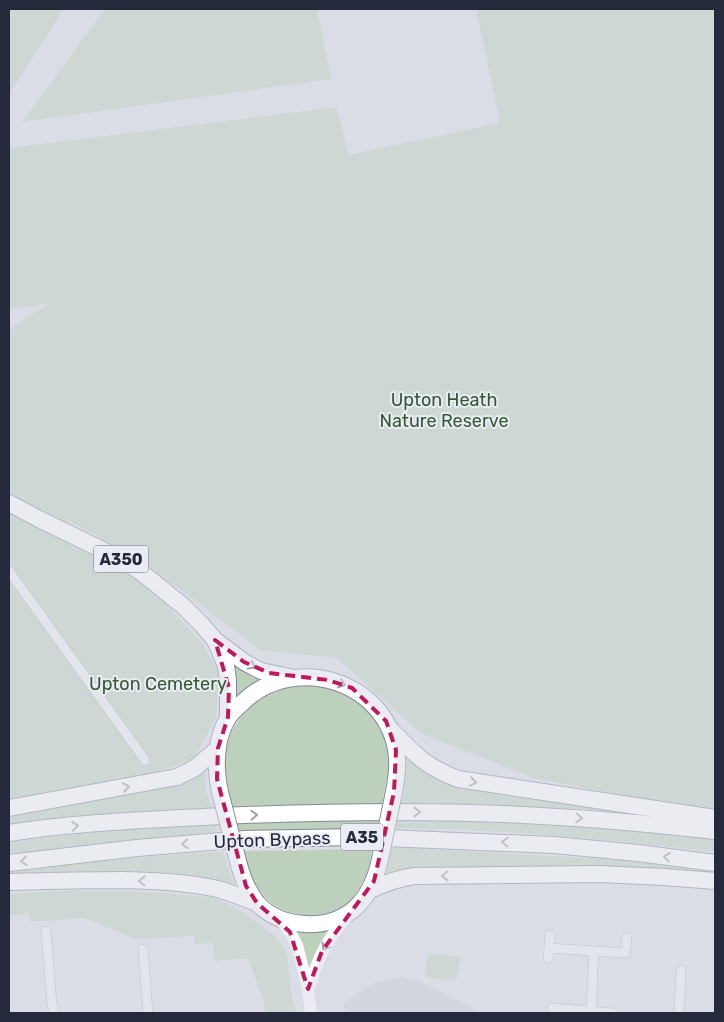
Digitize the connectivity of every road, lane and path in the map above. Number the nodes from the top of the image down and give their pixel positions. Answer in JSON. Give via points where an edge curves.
{"nodes":[{"id":1,"x":9,"y":503,"type":"edge"},
{"id":2,"x":9,"y":571,"type":"edge"},
{"id":3,"x":215,"y":640,"type":"junction"},
{"id":4,"x":294,"y":678,"type":"junction"},
{"id":5,"x":228,"y":718,"type":"junction"},
{"id":6,"x":390,"y":729,"type":"junction"},
{"id":7,"x":218,"y":748,"type":"junction"},
{"id":8,"x":145,"y":760,"type":"dead end"},
{"id":9,"x":9,"y":808,"type":"edge"},
{"id":10,"x":715,"y":818,"type":"edge"},
{"id":11,"x":715,"y":831,"type":"edge"},
{"id":12,"x":9,"y":833,"type":"edge"},
{"id":13,"x":715,"y":862,"type":"edge"},
{"id":14,"x":9,"y":863,"type":"edge"},
{"id":15,"x":715,"y":880,"type":"edge"},
{"id":16,"x":9,"y":882,"type":"edge"},
{"id":17,"x":370,"y":890,"type":"junction"},
{"id":18,"x":257,"y":903,"type":"junction"},
{"id":19,"x":352,"y":910,"type":"junction"},
{"id":20,"x":279,"y":918,"type":"junction"},
{"id":21,"x":46,"y":931,"type":"dead end"},
{"id":22,"x":550,"y":935,"type":"dead end"},
{"id":23,"x":627,"y":938,"type":"dead end"},
{"id":24,"x":143,"y":949,"type":"dead end"},
{"id":25,"x":594,"y":951,"type":"junction"},
{"id":26,"x":681,"y":970,"type":"dead end"},
{"id":27,"x":308,"y":989,"type":"junction"},
{"id":28,"x":552,"y":1008,"type":"dead end"},
{"id":29,"x":591,"y":1011,"type":"junction"},
{"id":30,"x":54,"y":1013,"type":"edge"},
{"id":31,"x":148,"y":1013,"type":"edge"},
{"id":32,"x":310,"y":1013,"type":"edge"},
{"id":33,"x":614,"y":1013,"type":"edge"},
{"id":34,"x":679,"y":1013,"type":"edge"}],
"edges":[{"from":1,"to":3,"type":"highway","number":"A350","via":[[132,566],[184,606]]},
{"from":2,"to":8,"type":"street"},
{"from":3,"to":4,"type":"highway","number":"A350","one_way":true,"via":[[261,671]]},
{"from":3,"to":5,"type":"highway","number":"A350","via":[[226,666]]},
{"from":4,"to":5,"type":"highway","via":[[250,695]]},
{"from":4,"to":6,"type":"highway","one_way":true,"via":[[328,680],[352,688],[377,709]]},
{"from":5,"to":7,"type":"highway"},
{"from":6,"to":10,"type":"highway","one_way":true,"via":[[422,761],[458,779]]},
{"from":6,"to":17,"type":"highway","bridge":true,"via":[[397,758],[394,792]]},
{"from":9,"to":7,"type":"highway","one_way":true,"via":[[176,777],[195,768]]},
{"from":7,"to":18,"type":"highway","bridge":true,"via":[[216,770],[220,792],[239,865],[246,886]]},
{"from":12,"to":11,"type":"highway","name":"Upton Bypass","number":"A35","one_way":true,"via":[[157,820],[395,812],[563,817]]},
{"from":13,"to":14,"type":"highway","name":"Upton Bypass","number":"A35","one_way":true,"via":[[554,845],[354,837],[245,839]]},
{"from":15,"to":17,"type":"highway","one_way":true,"via":[[599,874],[415,876]]},
{"from":18,"to":16,"type":"highway","one_way":true,"via":[[218,889],[172,882]]},
{"from":17,"to":19,"type":"highway"},
{"from":18,"to":20,"type":"highway"},
{"from":19,"to":20,"type":"highway","via":[[316,924]]},
{"from":19,"to":27,"type":"main road","one_way":true,"via":[[322,951]]},
{"from":20,"to":27,"type":"main road","via":[[296,945]]},
{"from":21,"to":30,"type":"street"},
{"from":22,"to":25,"type":"street","via":[[549,953]]},
{"from":23,"to":25,"type":"street","via":[[626,953]]},
{"from":24,"to":31,"type":"street"},
{"from":25,"to":29,"type":"street"},
{"from":26,"to":34,"type":"street"},
{"from":27,"to":32,"type":"main road"},
{"from":28,"to":29,"type":"street"},
{"from":29,"to":33,"type":"street"}]}
